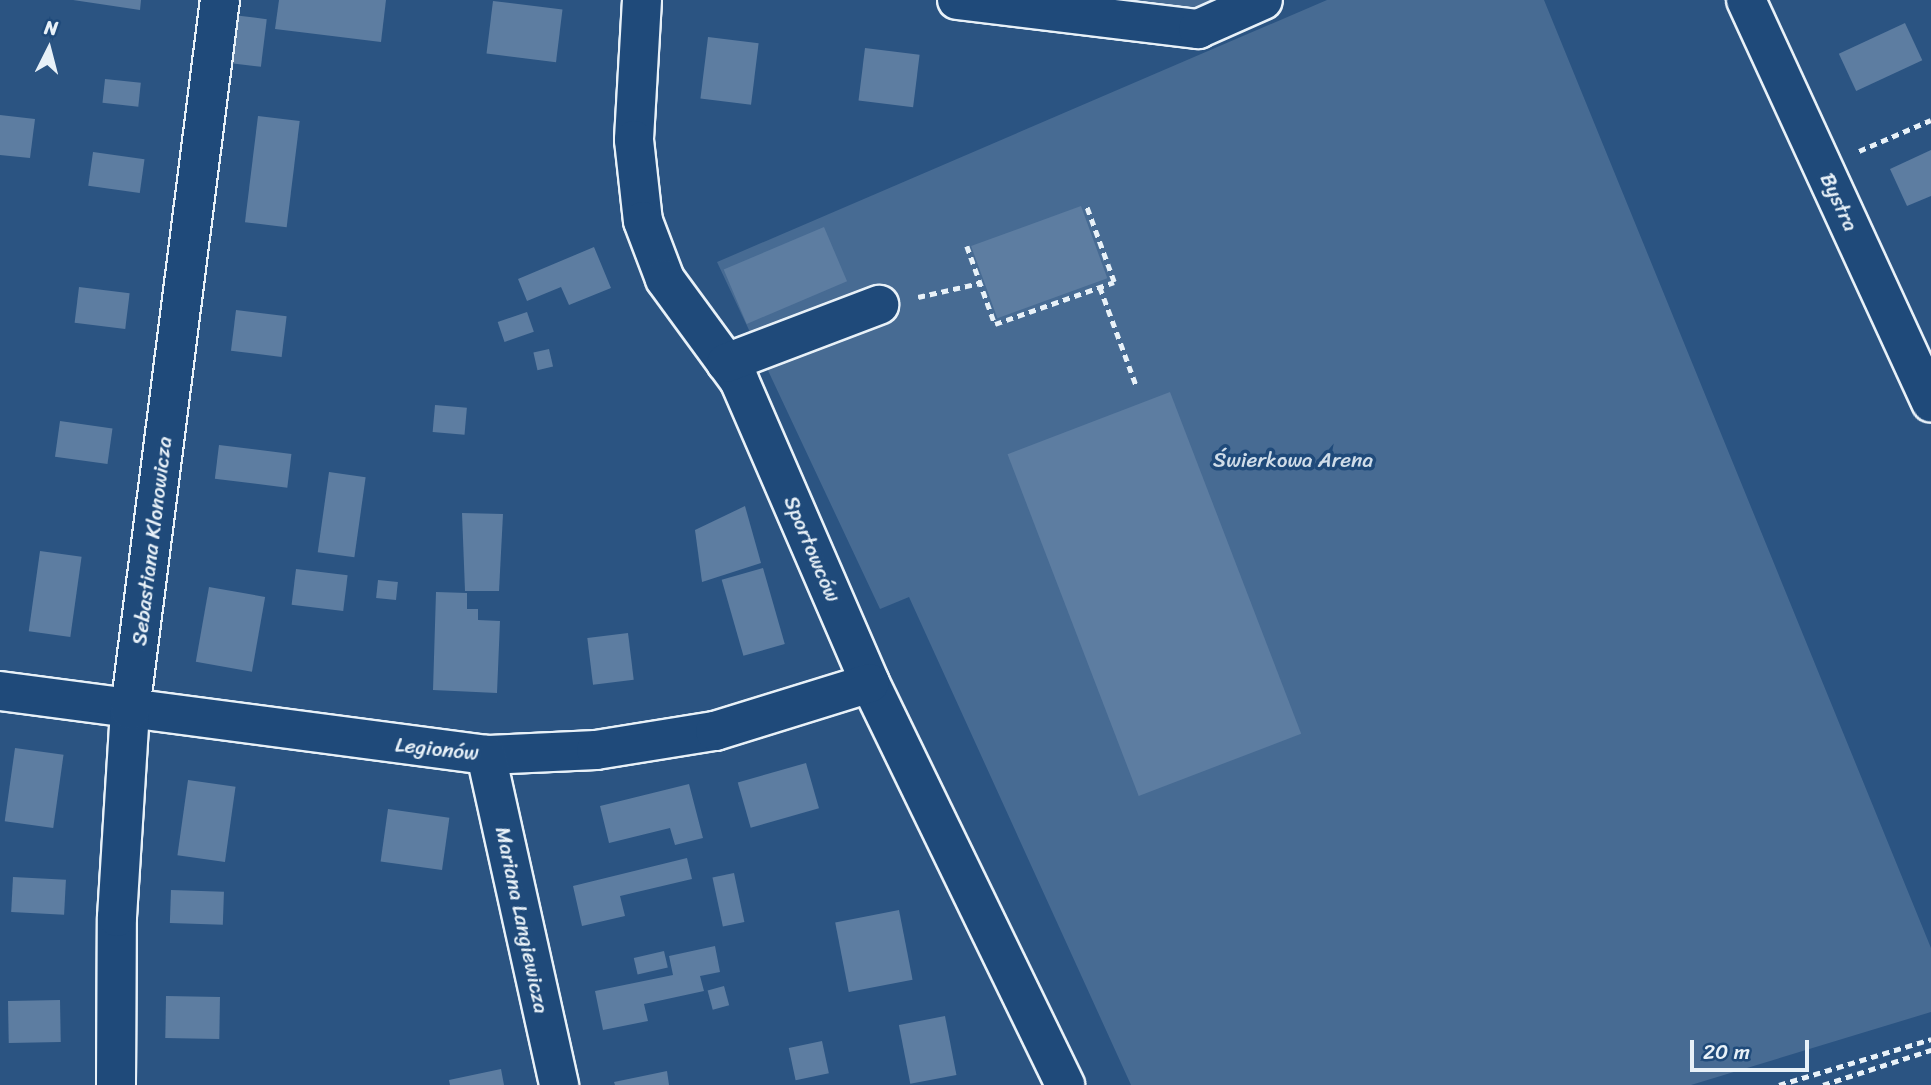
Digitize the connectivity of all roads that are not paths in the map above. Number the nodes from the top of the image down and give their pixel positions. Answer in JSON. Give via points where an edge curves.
{"nodes":[{"id":1,"x":220,"y":0,"type":"edge"},
{"id":2,"x":642,"y":0,"type":"edge"},
{"id":3,"x":957,"y":0,"type":"edge"},
{"id":4,"x":1263,"y":0,"type":"edge"},
{"id":5,"x":1746,"y":0,"type":"edge"},
{"id":6,"x":879,"y":305,"type":"road end"},
{"id":7,"x":726,"y":363,"type":"junction"},
{"id":8,"x":1931,"y":403,"type":"edge"},
{"id":9,"x":870,"y":683,"type":"junction"},
{"id":10,"x":0,"y":691,"type":"edge"},
{"id":11,"x":130,"y":710,"type":"junction"},
{"id":12,"x":485,"y":755,"type":"junction"},
{"id":13,"x":116,"y":1085,"type":"edge"},
{"id":14,"x":559,"y":1085,"type":"edge"},
{"id":15,"x":1065,"y":1085,"type":"edge"}],
"edges":[{"from":1,"to":11,"type":"street","name":"Sebastiana Klonowicza"},
{"from":2,"to":7,"type":"street","name":"Sportowców","via":[[634,140],[643,221],[665,279]]},
{"from":3,"to":4,"type":"street","via":[[1198,29]]},
{"from":5,"to":8,"type":"street","name":"Bystra"},
{"from":6,"to":7,"type":"street"},
{"from":7,"to":9,"type":"street","name":"Sportowców"},
{"from":9,"to":12,"type":"street","name":"Legionów","via":[[715,731],[596,750]]},
{"from":9,"to":15,"type":"street","name":"Sportowców"},
{"from":10,"to":11,"type":"street","name":"Legionów"},
{"from":11,"to":12,"type":"street","name":"Legionów"},
{"from":11,"to":13,"type":"street","name":"Sebastiana Klonowicza","via":[[117,917]]},
{"from":12,"to":14,"type":"street","name":"Mariana Langiewicza"}]}
